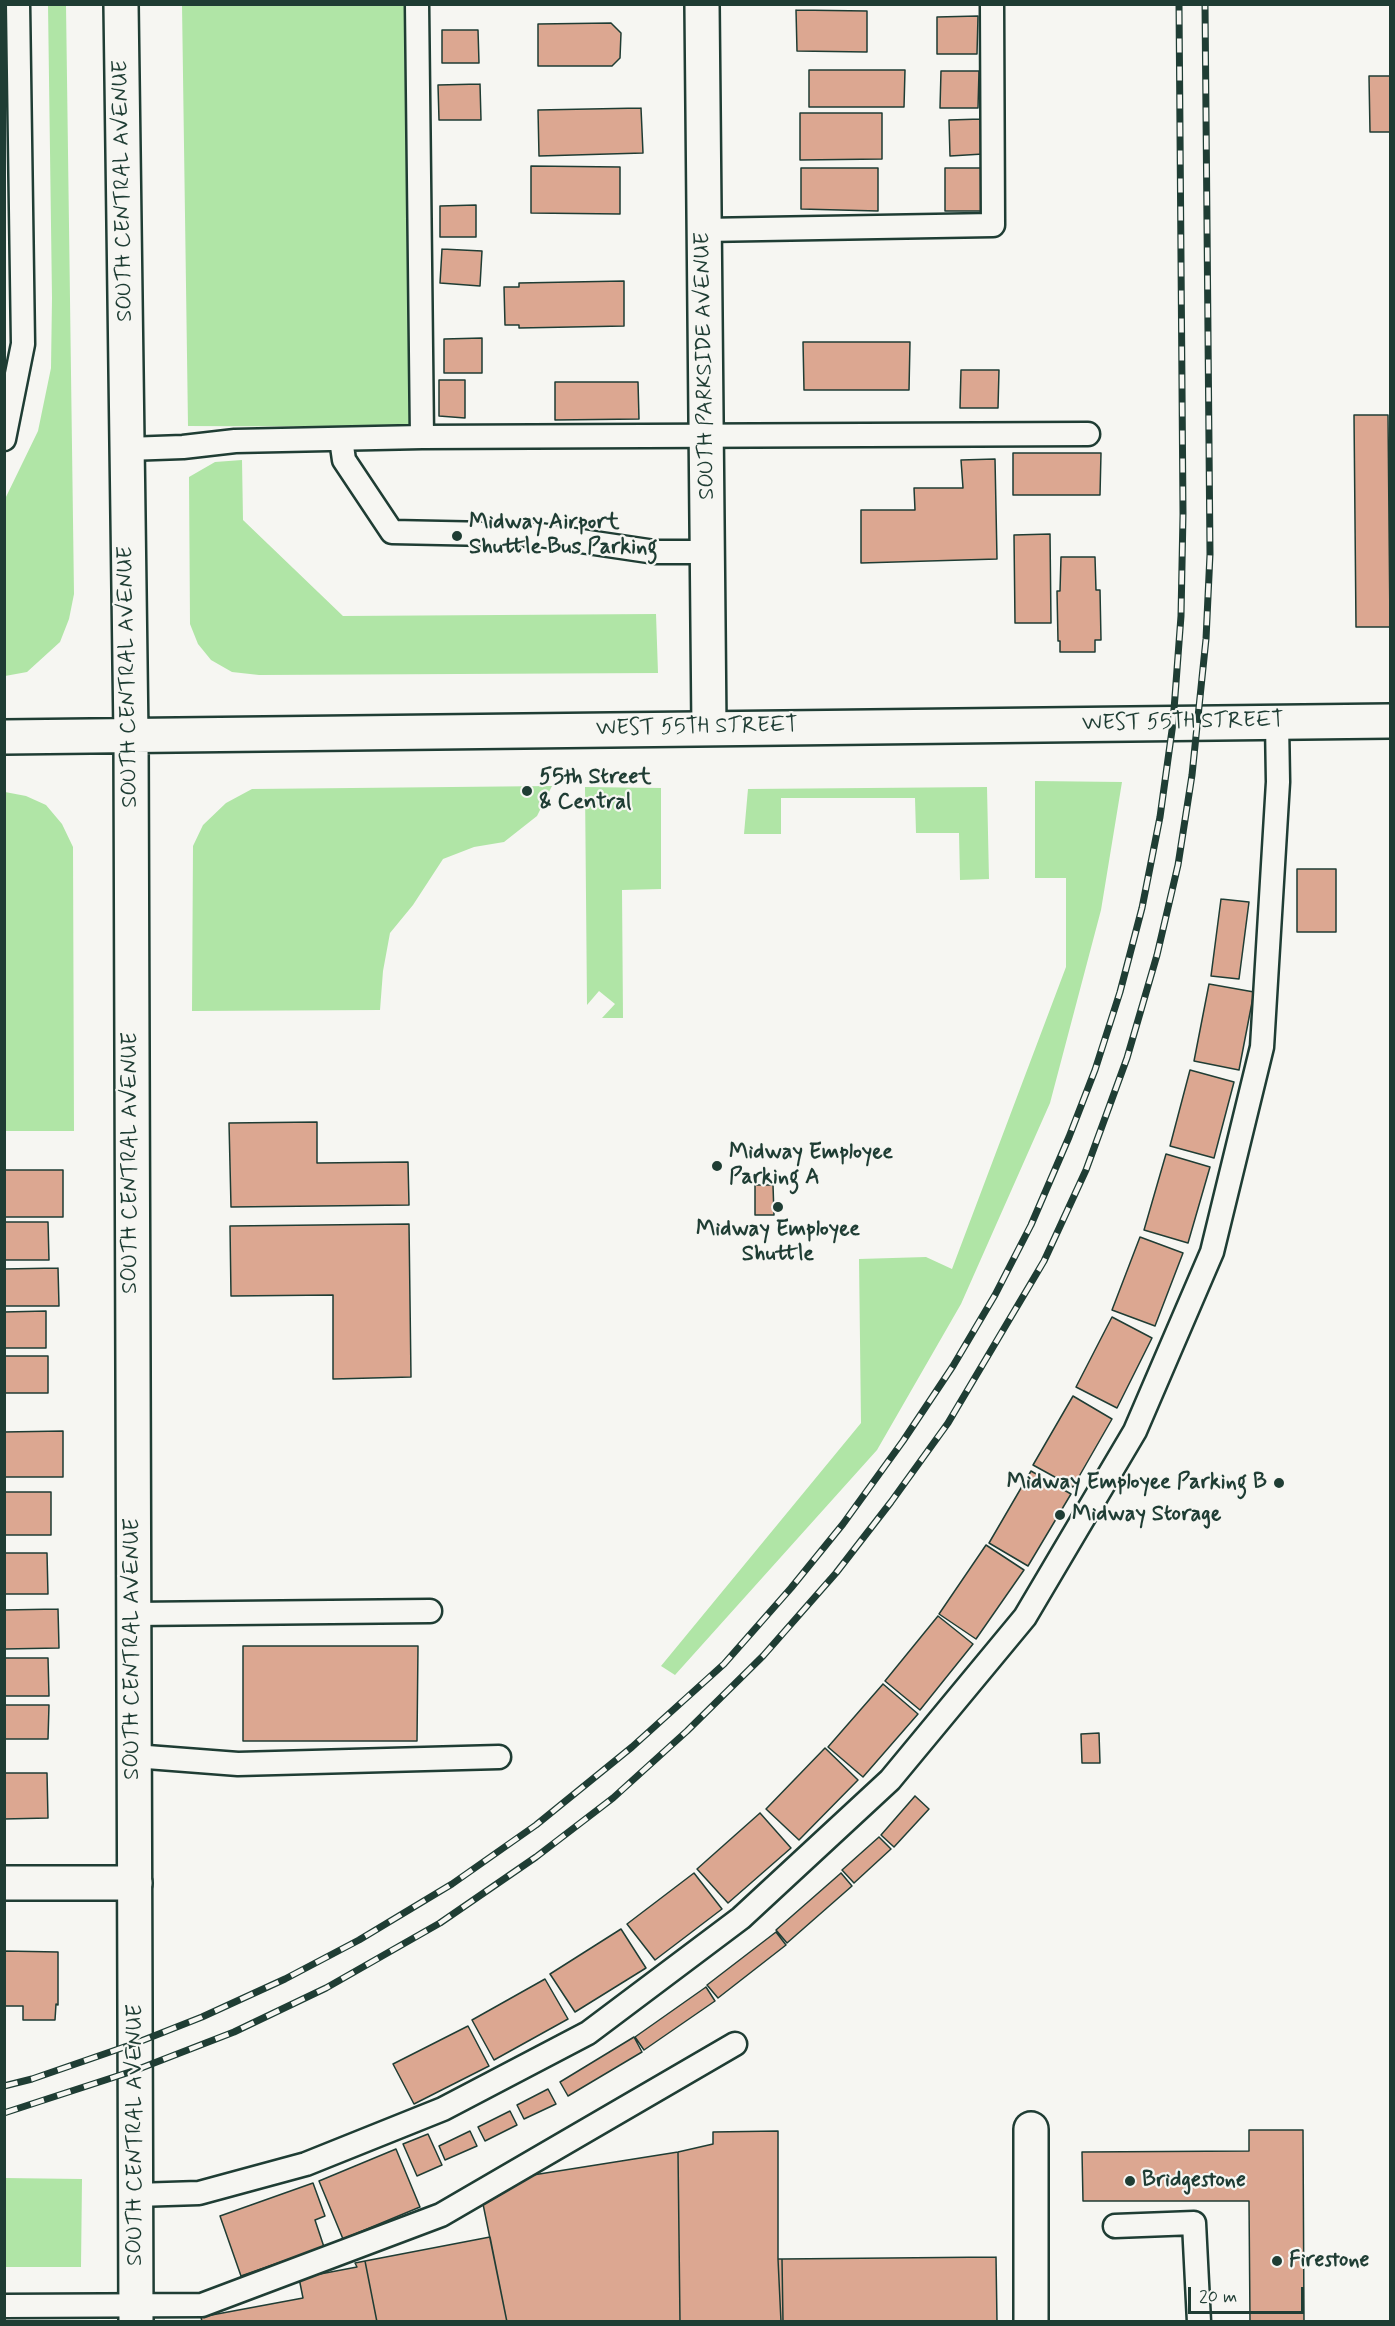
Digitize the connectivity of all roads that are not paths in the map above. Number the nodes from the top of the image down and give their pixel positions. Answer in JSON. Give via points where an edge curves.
{"nodes":[{"id":1,"x":18,"y":4,"type":"edge"},
{"id":2,"x":122,"y":4,"type":"edge"},
{"id":3,"x":417,"y":4,"type":"edge"},
{"id":4,"x":702,"y":4,"type":"edge"},
{"id":5,"x":993,"y":4,"type":"edge"},
{"id":6,"x":704,"y":230,"type":"junction"},
{"id":7,"x":1089,"y":434,"type":"dead end"},
{"id":8,"x":422,"y":436,"type":"junction"},
{"id":9,"x":706,"y":436,"type":"junction"},
{"id":10,"x":4,"y":439,"type":"edge"},
{"id":11,"x":340,"y":439,"type":"junction"},
{"id":12,"x":127,"y":449,"type":"junction"},
{"id":13,"x":708,"y":552,"type":"junction"},
{"id":14,"x":1390,"y":721,"type":"edge"},
{"id":15,"x":1277,"y":722,"type":"junction"},
{"id":16,"x":709,"y":728,"type":"junction"},
{"id":17,"x":131,"y":736,"type":"junction"},
{"id":18,"x":4,"y":737,"type":"edge"},
{"id":19,"x":430,"y":1611,"type":"dead end"},
{"id":20,"x":133,"y":1614,"type":"junction"},
{"id":21,"x":134,"y":1756,"type":"junction"},
{"id":22,"x":499,"y":1757,"type":"dead end"},
{"id":23,"x":4,"y":1883,"type":"edge"},
{"id":24,"x":135,"y":1883,"type":"junction"},
{"id":25,"x":735,"y":2044,"type":"dead end"},
{"id":26,"x":1031,"y":2129,"type":"dead end"},
{"id":27,"x":136,"y":2194,"type":"junction"},
{"id":28,"x":1115,"y":2226,"type":"dead end"},
{"id":29,"x":4,"y":2306,"type":"edge"},
{"id":30,"x":136,"y":2314,"type":"edge"},
{"id":31,"x":1031,"y":2322,"type":"edge"},
{"id":32,"x":1199,"y":2322,"type":"edge"}],
"edges":[{"from":1,"to":10,"type":"lane","via":[[23,344]]},
{"from":2,"to":12,"type":"main road","name":"SOUTH CENTRAL AVENUE"},
{"from":3,"to":8,"type":"lane"},
{"from":4,"to":6,"type":"main road","name":"SOUTH PARKSIDE AVENUE"},
{"from":5,"to":6,"type":"lane","via":[[993,225]]},
{"from":6,"to":9,"type":"main road","name":"SOUTH PARKSIDE AVENUE"},
{"from":7,"to":9,"type":"lane"},
{"from":8,"to":9,"type":"lane"},
{"from":8,"to":11,"type":"lane"},
{"from":9,"to":13,"type":"main road","name":"SOUTH PARKSIDE AVENUE"},
{"from":11,"to":12,"type":"lane"},
{"from":11,"to":13,"type":"lane","via":[[344,460],[392,532],[540,536],[655,552]]},
{"from":12,"to":17,"type":"main road","name":"SOUTH CENTRAL AVENUE"},
{"from":13,"to":16,"type":"main road","name":"SOUTH PARKSIDE AVENUE"},
{"from":14,"to":15,"type":"main road","name":"WEST 55TH STREET"},
{"from":15,"to":16,"type":"main road","name":"WEST 55TH STREET"},
{"from":15,"to":27,"type":"lane","via":[[1278,782],[1262,1047],[1212,1251],[1136,1431],[1025,1617],[890,1780],[741,1918],[588,2033],[442,2109],[306,2164],[199,2193]]},
{"from":16,"to":17,"type":"main road","name":"WEST 55TH STREET"},
{"from":17,"to":18,"type":"main road","name":"WEST 55TH STREET"},
{"from":17,"to":20,"type":"main road","name":"SOUTH CENTRAL AVENUE"},
{"from":19,"to":20,"type":"lane"},
{"from":20,"to":21,"type":"main road","name":"SOUTH CENTRAL AVENUE"},
{"from":21,"to":22,"type":"lane","via":[[238,1764]]},
{"from":21,"to":24,"type":"main road","name":"SOUTH CENTRAL AVENUE"},
{"from":23,"to":24,"type":"main road"},
{"from":24,"to":27,"type":"main road","name":"SOUTH CENTRAL AVENUE"},
{"from":25,"to":30,"type":"lane","via":[[441,2215],[202,2305]]},
{"from":26,"to":31,"type":"main road"},
{"from":27,"to":30,"type":"main road","name":"SOUTH CENTRAL AVENUE"},
{"from":28,"to":32,"type":"lane","via":[[1194,2223]]},
{"from":29,"to":30,"type":"lane"}]}
